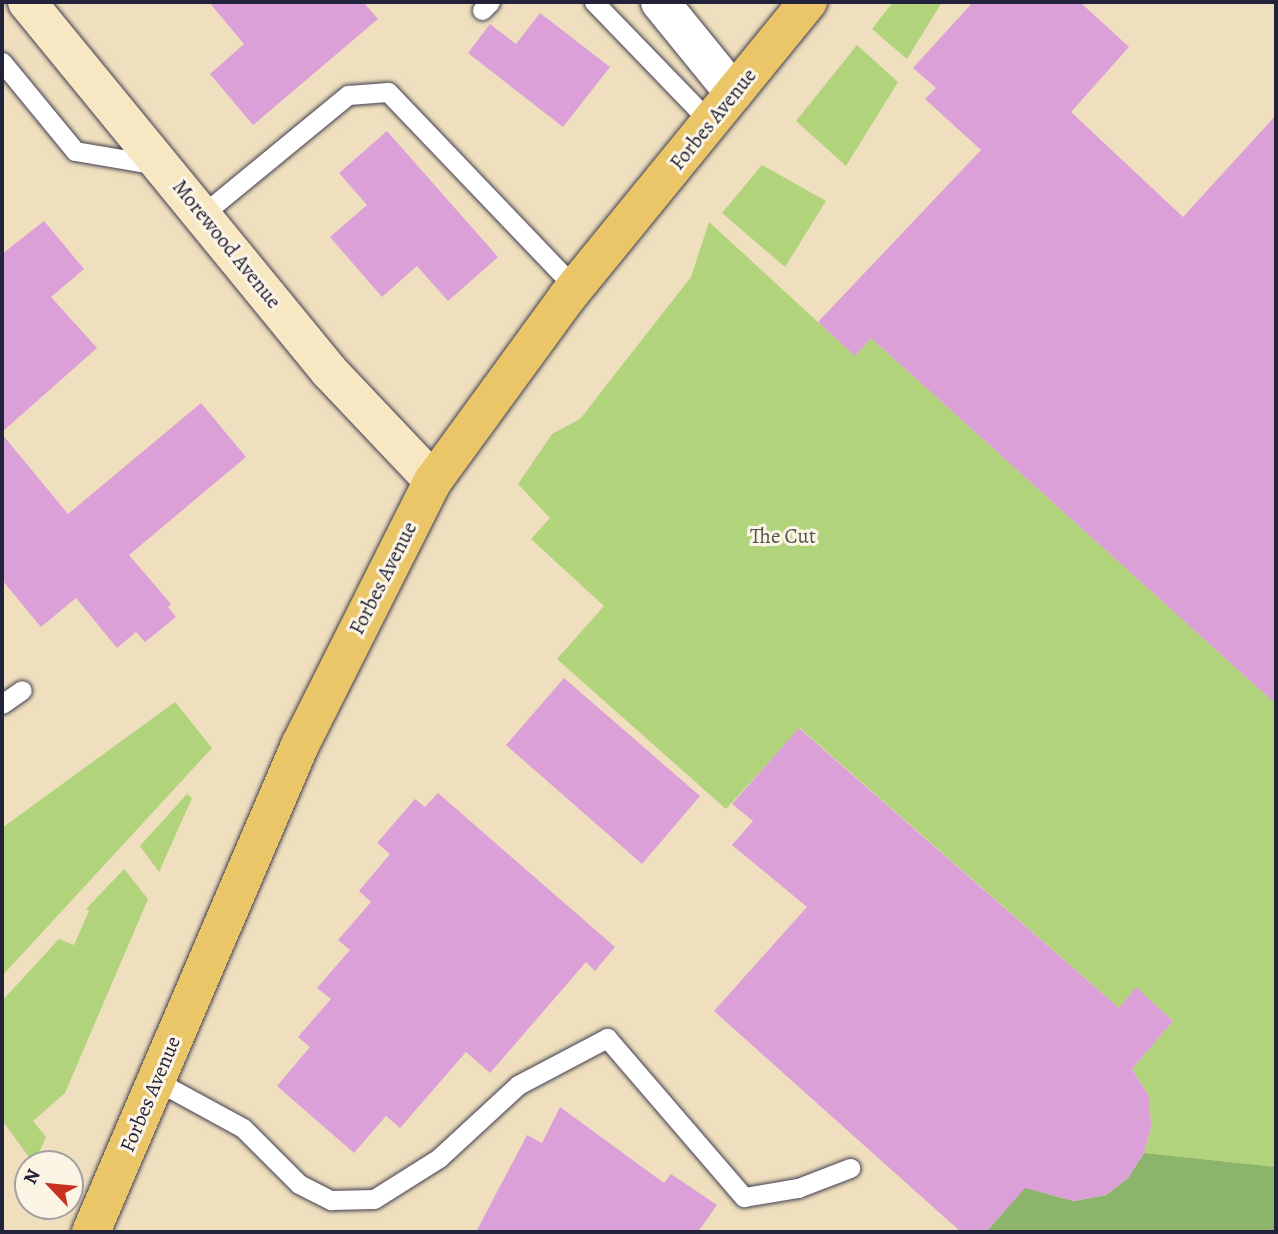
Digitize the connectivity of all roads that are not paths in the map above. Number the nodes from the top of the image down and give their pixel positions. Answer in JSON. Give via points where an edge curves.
{"nodes":[{"id":1,"x":27,"y":2,"type":"edge"},
{"id":2,"x":594,"y":2,"type":"edge"},
{"id":3,"x":660,"y":2,"type":"edge"},
{"id":4,"x":808,"y":2,"type":"edge"},
{"id":5,"x":2,"y":62,"type":"edge"},
{"id":6,"x":722,"y":108,"type":"junction"},
{"id":7,"x":164,"y":166,"type":"junction"},
{"id":8,"x":203,"y":214,"type":"junction"},
{"id":9,"x":575,"y":288,"type":"junction"},
{"id":10,"x":433,"y":481,"type":"junction"},
{"id":11,"x":22,"y":690,"type":"dead end"},
{"id":12,"x":2,"y":704,"type":"edge"},
{"id":13,"x":155,"y":1080,"type":"junction"},
{"id":14,"x":850,"y":1168,"type":"dead end"},
{"id":15,"x":91,"y":1232,"type":"edge"}],
"edges":[{"from":1,"to":7,"type":"main road","name":"Morewood Avenue"},
{"from":2,"to":6,"type":"lane"},
{"from":3,"to":6,"type":"street"},
{"from":4,"to":6,"type":"main road","name":"Forbes Avenue"},
{"from":5,"to":7,"type":"lane","via":[[75,151]]},
{"from":6,"to":9,"type":"main road","name":"Forbes Avenue"},
{"from":7,"to":8,"type":"main road","name":"Morewood Avenue"},
{"from":8,"to":9,"type":"lane","via":[[348,96],[388,92]]},
{"from":8,"to":10,"type":"main road","name":"Morewood Avenue","via":[[329,371]]},
{"from":9,"to":10,"type":"main road","name":"Forbes Avenue"},
{"from":10,"to":13,"type":"main road","name":"Forbes Avenue","via":[[300,744]]},
{"from":11,"to":12,"type":"lane"},
{"from":13,"to":14,"type":"lane","via":[[243,1128],[299,1184],[331,1200],[374,1199],[439,1158],[518,1085],[607,1038],[744,1197],[798,1188]]},
{"from":13,"to":15,"type":"main road","name":"Forbes Avenue"}]}
